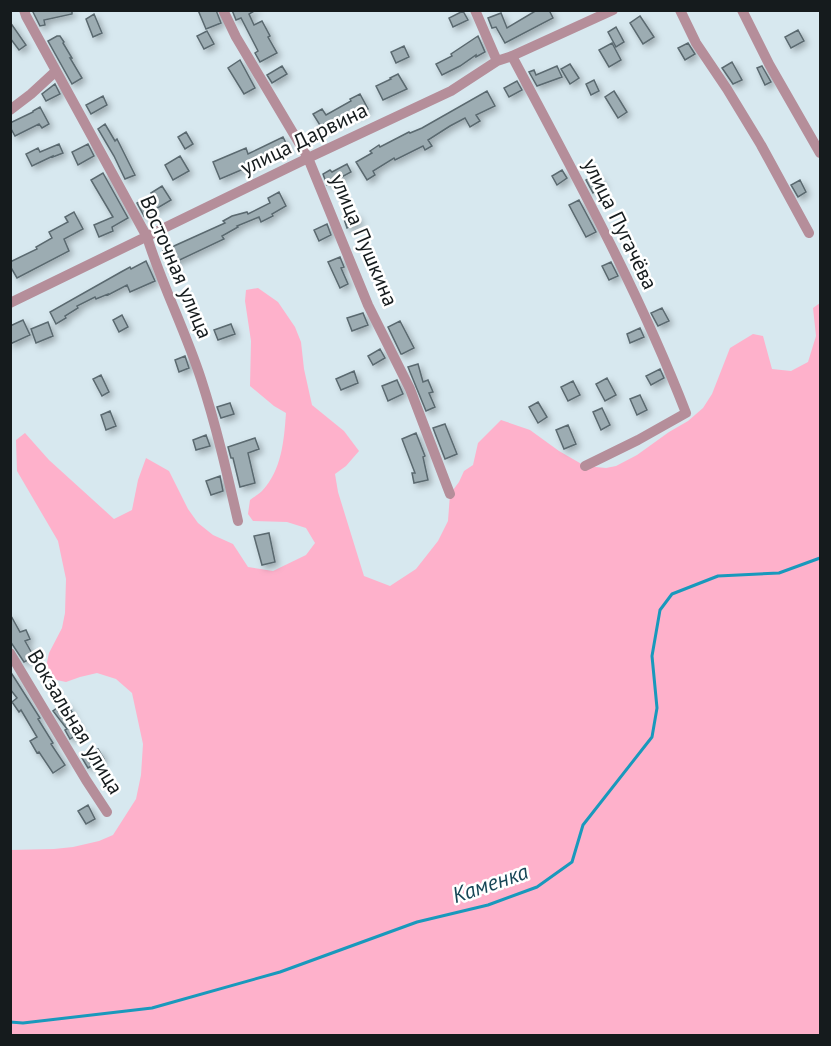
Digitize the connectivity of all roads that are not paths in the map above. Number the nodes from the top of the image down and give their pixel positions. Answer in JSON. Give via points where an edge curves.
{"nodes":[{"id":1,"x":24,"y":10,"type":"edge"},
{"id":2,"x":223,"y":10,"type":"edge"},
{"id":3,"x":475,"y":10,"type":"edge"},
{"id":4,"x":613,"y":10,"type":"edge"},
{"id":5,"x":680,"y":10,"type":"edge"},
{"id":6,"x":742,"y":10,"type":"edge"},
{"id":7,"x":512,"y":56,"type":"junction"},
{"id":8,"x":497,"y":61,"type":"junction"},
{"id":9,"x":56,"y":71,"type":"junction"},
{"id":10,"x":10,"y":110,"type":"edge"},
{"id":11,"x":820,"y":153,"type":"edge"},
{"id":12,"x":308,"y":158,"type":"junction"},
{"id":13,"x":809,"y":233,"type":"dead end"},
{"id":14,"x":147,"y":237,"type":"junction"},
{"id":15,"x":10,"y":303,"type":"edge"},
{"id":16,"x":585,"y":466,"type":"dead end"},
{"id":17,"x":450,"y":494,"type":"dead end"},
{"id":18,"x":238,"y":521,"type":"dead end"},
{"id":19,"x":10,"y":653,"type":"edge"},
{"id":20,"x":107,"y":812,"type":"dead end"}],
"edges":[{"from":1,"to":9,"type":"street","name":"Восточная улица"},
{"from":2,"to":12,"type":"street","name":"улица Пушкина"},
{"from":3,"to":8,"type":"street"},
{"from":4,"to":7,"type":"street","name":"улица Дарвина"},
{"from":5,"to":13,"type":"street"},
{"from":6,"to":11,"type":"street"},
{"from":7,"to":8,"type":"street","name":"улица Дарвина"},
{"from":7,"to":16,"type":"street","name":"улица Пугачёва","via":[[602,225],[686,413]]},
{"from":8,"to":12,"type":"street","name":"улица Дарвина","via":[[451,91]]},
{"from":9,"to":10,"type":"street"},
{"from":9,"to":14,"type":"street","name":"Восточная улица"},
{"from":12,"to":14,"type":"street","name":"улица Дарвина"},
{"from":12,"to":17,"type":"street","name":"улица Пушкина","via":[[368,305],[410,389]]},
{"from":14,"to":15,"type":"street","name":"улица Дарвина"},
{"from":14,"to":18,"type":"street","name":"Восточная улица","via":[[201,378]]},
{"from":19,"to":20,"type":"street","name":"Вокзальная улица"}]}
